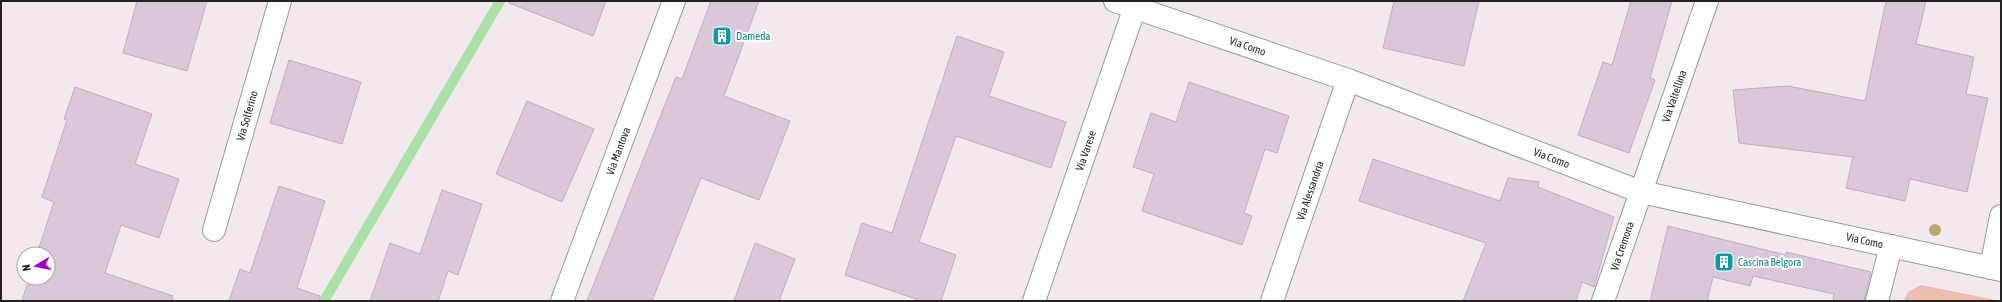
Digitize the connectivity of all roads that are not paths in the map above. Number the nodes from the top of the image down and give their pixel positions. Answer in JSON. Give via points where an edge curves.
{"nodes":[{"id":1,"x":280,"y":1,"type":"edge"},
{"id":2,"x":674,"y":1,"type":"edge"},
{"id":3,"x":1707,"y":1,"type":"edge"},
{"id":4,"x":1129,"y":4,"type":"edge"},
{"id":5,"x":1348,"y":80,"type":"junction"},
{"id":6,"x":1641,"y":192,"type":"junction"},
{"id":7,"x":2001,"y":216,"type":"edge"},
{"id":8,"x":214,"y":230,"type":"dead end"},
{"id":9,"x":1891,"y":246,"type":"junction"},
{"id":10,"x":1996,"y":269,"type":"edge"},
{"id":11,"x":562,"y":301,"type":"edge"},
{"id":12,"x":1034,"y":301,"type":"edge"},
{"id":13,"x":1272,"y":301,"type":"edge"},
{"id":14,"x":1603,"y":301,"type":"edge"},
{"id":15,"x":1877,"y":301,"type":"edge"}],
"edges":[{"from":1,"to":8,"type":"street","name":"Via Solferino"},
{"from":2,"to":11,"type":"street","name":"Via Mantova"},
{"from":3,"to":6,"type":"street","name":"Via Valtellina"},
{"from":4,"to":5,"type":"street","name":"Via Como"},
{"from":4,"to":12,"type":"street","name":"Via Varese"},
{"from":5,"to":6,"type":"street","name":"Via Como"},
{"from":5,"to":13,"type":"street","name":"Via Alessandria"},
{"from":6,"to":9,"type":"street","name":"Via Como"},
{"from":6,"to":14,"type":"street","name":"Via Cremona"},
{"from":7,"to":10,"type":"street"},
{"from":9,"to":10,"type":"street","name":"Via Como"},
{"from":9,"to":15,"type":"street"}]}
